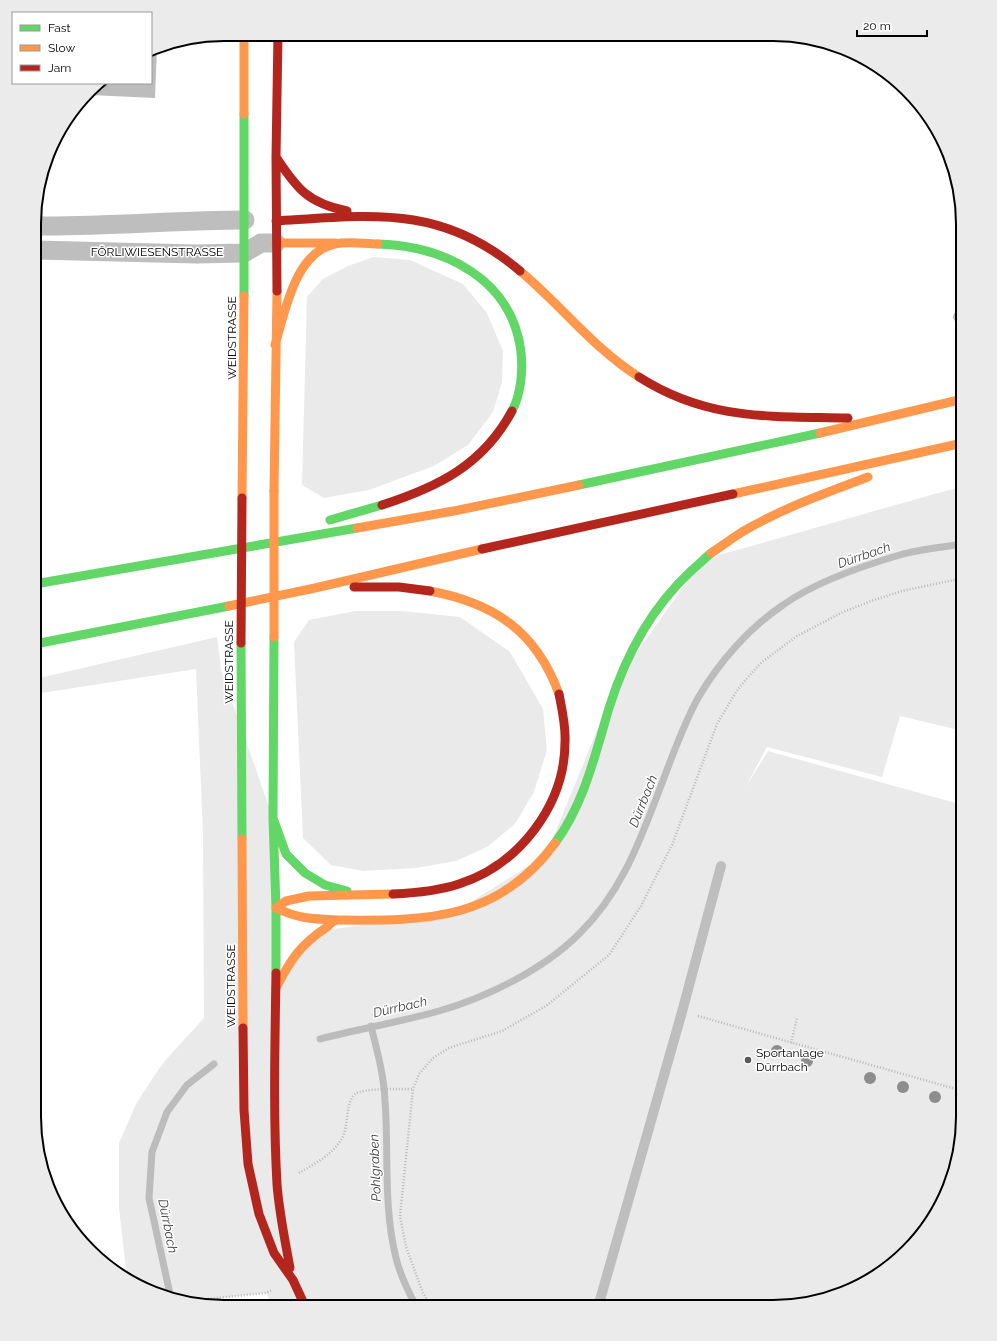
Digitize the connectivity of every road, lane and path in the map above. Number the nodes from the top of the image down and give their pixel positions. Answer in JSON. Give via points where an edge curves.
{"nodes":[{"id":1,"x":244,"y":41,"type":"edge"},
{"id":2,"x":278,"y":41,"type":"edge"},
{"id":3,"x":244,"y":117,"type":"junction"},
{"id":4,"x":253,"y":135,"type":"dead end"},
{"id":5,"x":276,"y":157,"type":"junction"},
{"id":6,"x":362,"y":216,"type":"junction"},
{"id":7,"x":265,"y":221,"type":"dead end"},
{"id":8,"x":276,"y":221,"type":"junction"},
{"id":9,"x":41,"y":226,"type":"edge"},
{"id":10,"x":258,"y":236,"type":"junction"},
{"id":11,"x":336,"y":244,"type":"junction"},
{"id":12,"x":41,"y":250,"type":"edge"},
{"id":13,"x":268,"y":318,"type":"dead end"},
{"id":14,"x":276,"y":345,"type":"junction"},
{"id":15,"x":956,"y":401,"type":"edge"},
{"id":16,"x":882,"y":419,"type":"junction"},
{"id":17,"x":956,"y":445,"type":"edge"},
{"id":18,"x":956,"y":446,"type":"edge"},
{"id":19,"x":896,"y":467,"type":"dead end"},
{"id":20,"x":874,"y":474,"type":"dead end"},
{"id":21,"x":320,"y":523,"type":"dead end"},
{"id":22,"x":297,"y":529,"type":"dead end"},
{"id":23,"x":222,"y":550,"type":"junction"},
{"id":24,"x":956,"y":579,"type":"edge"},
{"id":25,"x":41,"y":583,"type":"edge"},
{"id":26,"x":315,"y":588,"type":"junction"},
{"id":27,"x":41,"y":643,"type":"edge"},
{"id":28,"x":243,"y":817,"type":"junction"},
{"id":29,"x":273,"y":818,"type":"junction"},
{"id":30,"x":253,"y":832,"type":"dead end"},
{"id":31,"x":721,"y":866,"type":"dead end"},
{"id":32,"x":364,"y":895,"type":"junction"},
{"id":33,"x":267,"y":900,"type":"dead end"},
{"id":34,"x":276,"y":908,"type":"junction"},
{"id":35,"x":266,"y":918,"type":"dead end"},
{"id":36,"x":338,"y":920,"type":"junction"},
{"id":37,"x":253,"y":935,"type":"dead end"},
{"id":38,"x":243,"y":961,"type":"junction"},
{"id":39,"x":276,"y":988,"type":"junction"},
{"id":40,"x":682,"y":1012,"type":"junction"},
{"id":41,"x":797,"y":1018,"type":"dead end"},
{"id":42,"x":791,"y":1042,"type":"junction"},
{"id":43,"x":413,"y":1089,"type":"junction"},
{"id":44,"x":956,"y":1090,"type":"edge"},
{"id":45,"x":277,"y":1184,"type":"junction"},
{"id":46,"x":293,"y":1280,"type":"junction"},
{"id":47,"x":218,"y":1298,"type":"joint"},
{"id":48,"x":207,"y":1299,"type":"edge"},
{"id":49,"x":302,"y":1300,"type":"edge"},
{"id":50,"x":427,"y":1300,"type":"edge"},
{"id":51,"x":600,"y":1300,"type":"edge"}],
"edges":[{"from":1,"to":3,"type":"main road","name":"WEIDSTRASSE"},
{"from":2,"to":5,"type":"main road","name":"WEIDSTRASSE"},
{"from":3,"to":4,"type":"main road"},
{"from":3,"to":10,"type":"main road","name":"WEIDSTRASSE"},
{"from":5,"to":6,"type":"main road","via":[[295,184],[310,198]]},
{"from":5,"to":8,"type":"main road","name":"WEIDSTRASSE"},
{"from":6,"to":8,"type":"main road"},
{"from":6,"to":16,"type":"main road","via":[[432,224],[469,236],[488,246],[535,282],[614,359],[648,383],[689,402],[739,414]]},
{"from":7,"to":8,"type":"main road"},
{"from":8,"to":10,"type":"main road","name":"WEIDSTRASSE"},
{"from":9,"to":10,"type":"street","via":[[73,227],[209,220]]},
{"from":10,"to":11,"type":"main road"},
{"from":10,"to":12,"type":"street","name":"FÖRLIWIESENSTRASSE","via":[[196,254]]},
{"from":10,"to":14,"type":"main road","name":"WEIDSTRASSE"},
{"from":10,"to":28,"type":"main road","name":"WEIDSTRASSE","bridge":true,"via":[[242,498]]},
{"from":11,"to":14,"type":"main road","via":[[316,254],[301,270]]},
{"from":11,"to":21,"type":"main road","via":[[381,244],[418,249],[447,258],[473,272],[498,296],[510,315],[519,337],[522,369],[518,394],[504,427],[467,465],[445,480],[408,496]]},
{"from":13,"to":14,"type":"main road"},
{"from":14,"to":29,"type":"main road","name":"WEIDSTRASSE","bridge":true},
{"from":15,"to":16,"type":"main road"},
{"from":16,"to":23,"type":"main road","via":[[467,509]]},
{"from":17,"to":26,"type":"main road","via":[[439,558]]},
{"from":18,"to":19,"type":"main road"},
{"from":20,"to":36,"type":"main road","via":[[794,505],[745,530],[703,559],[670,592],[648,622],[628,657],[584,789],[567,826],[528,874],[485,901],[453,913],[409,920]]},
{"from":22,"to":23,"type":"main road"},
{"from":23,"to":25,"type":"main road"},
{"from":24,"to":43,"type":"path","via":[[902,591],[843,612],[797,636],[762,662],[725,709],[672,845],[640,906],[609,955],[546,1006],[502,1031],[449,1048],[433,1058],[420,1074]]},
{"from":26,"to":27,"type":"main road"},
{"from":26,"to":32,"type":"main road","via":[[417,589],[456,596],[483,607],[520,631],[536,649],[554,680],[565,720],[564,762],[555,793],[531,835],[506,859],[489,870],[451,887],[408,893]]},
{"from":28,"to":30,"type":"main road"},
{"from":28,"to":38,"type":"main road","name":"WEIDSTRASSE"},
{"from":29,"to":32,"type":"main road","via":[[286,854],[305,873],[325,885]]},
{"from":29,"to":34,"type":"main road","name":"WEIDSTRASSE"},
{"from":31,"to":40,"type":"lane"},
{"from":32,"to":34,"type":"main road","via":[[306,897],[288,901]]},
{"from":33,"to":34,"type":"main road"},
{"from":34,"to":35,"type":"main road"},
{"from":34,"to":36,"type":"main road","via":[[307,919]]},
{"from":34,"to":39,"type":"main road","name":"WEIDSTRASSE"},
{"from":36,"to":39,"type":"main road","via":[[318,931],[301,946]]},
{"from":37,"to":38,"type":"main road"},
{"from":38,"to":46,"type":"main road","name":"WEIDSTRASSE","via":[[244,1110],[248,1164],[259,1214],[274,1253]]},
{"from":39,"to":45,"type":"main road","name":"WEIDSTRASSE"},
{"from":40,"to":42,"type":"path"},
{"from":40,"to":51,"type":"lane"},
{"from":41,"to":42,"type":"path"},
{"from":42,"to":44,"type":"path"},
{"from":43,"to":45,"type":"path","via":[[363,1090],[355,1094],[350,1101],[346,1129],[332,1151]]},
{"from":43,"to":50,"type":"path","via":[[400,1216],[406,1247]]},
{"from":45,"to":46,"type":"main road","name":"WEIDSTRASSE"},
{"from":46,"to":47,"type":"path","via":[[266,1293]]},
{"from":46,"to":49,"type":"main road","name":"WEIDSTRASSE"},
{"from":47,"to":48,"type":"path"}]}
